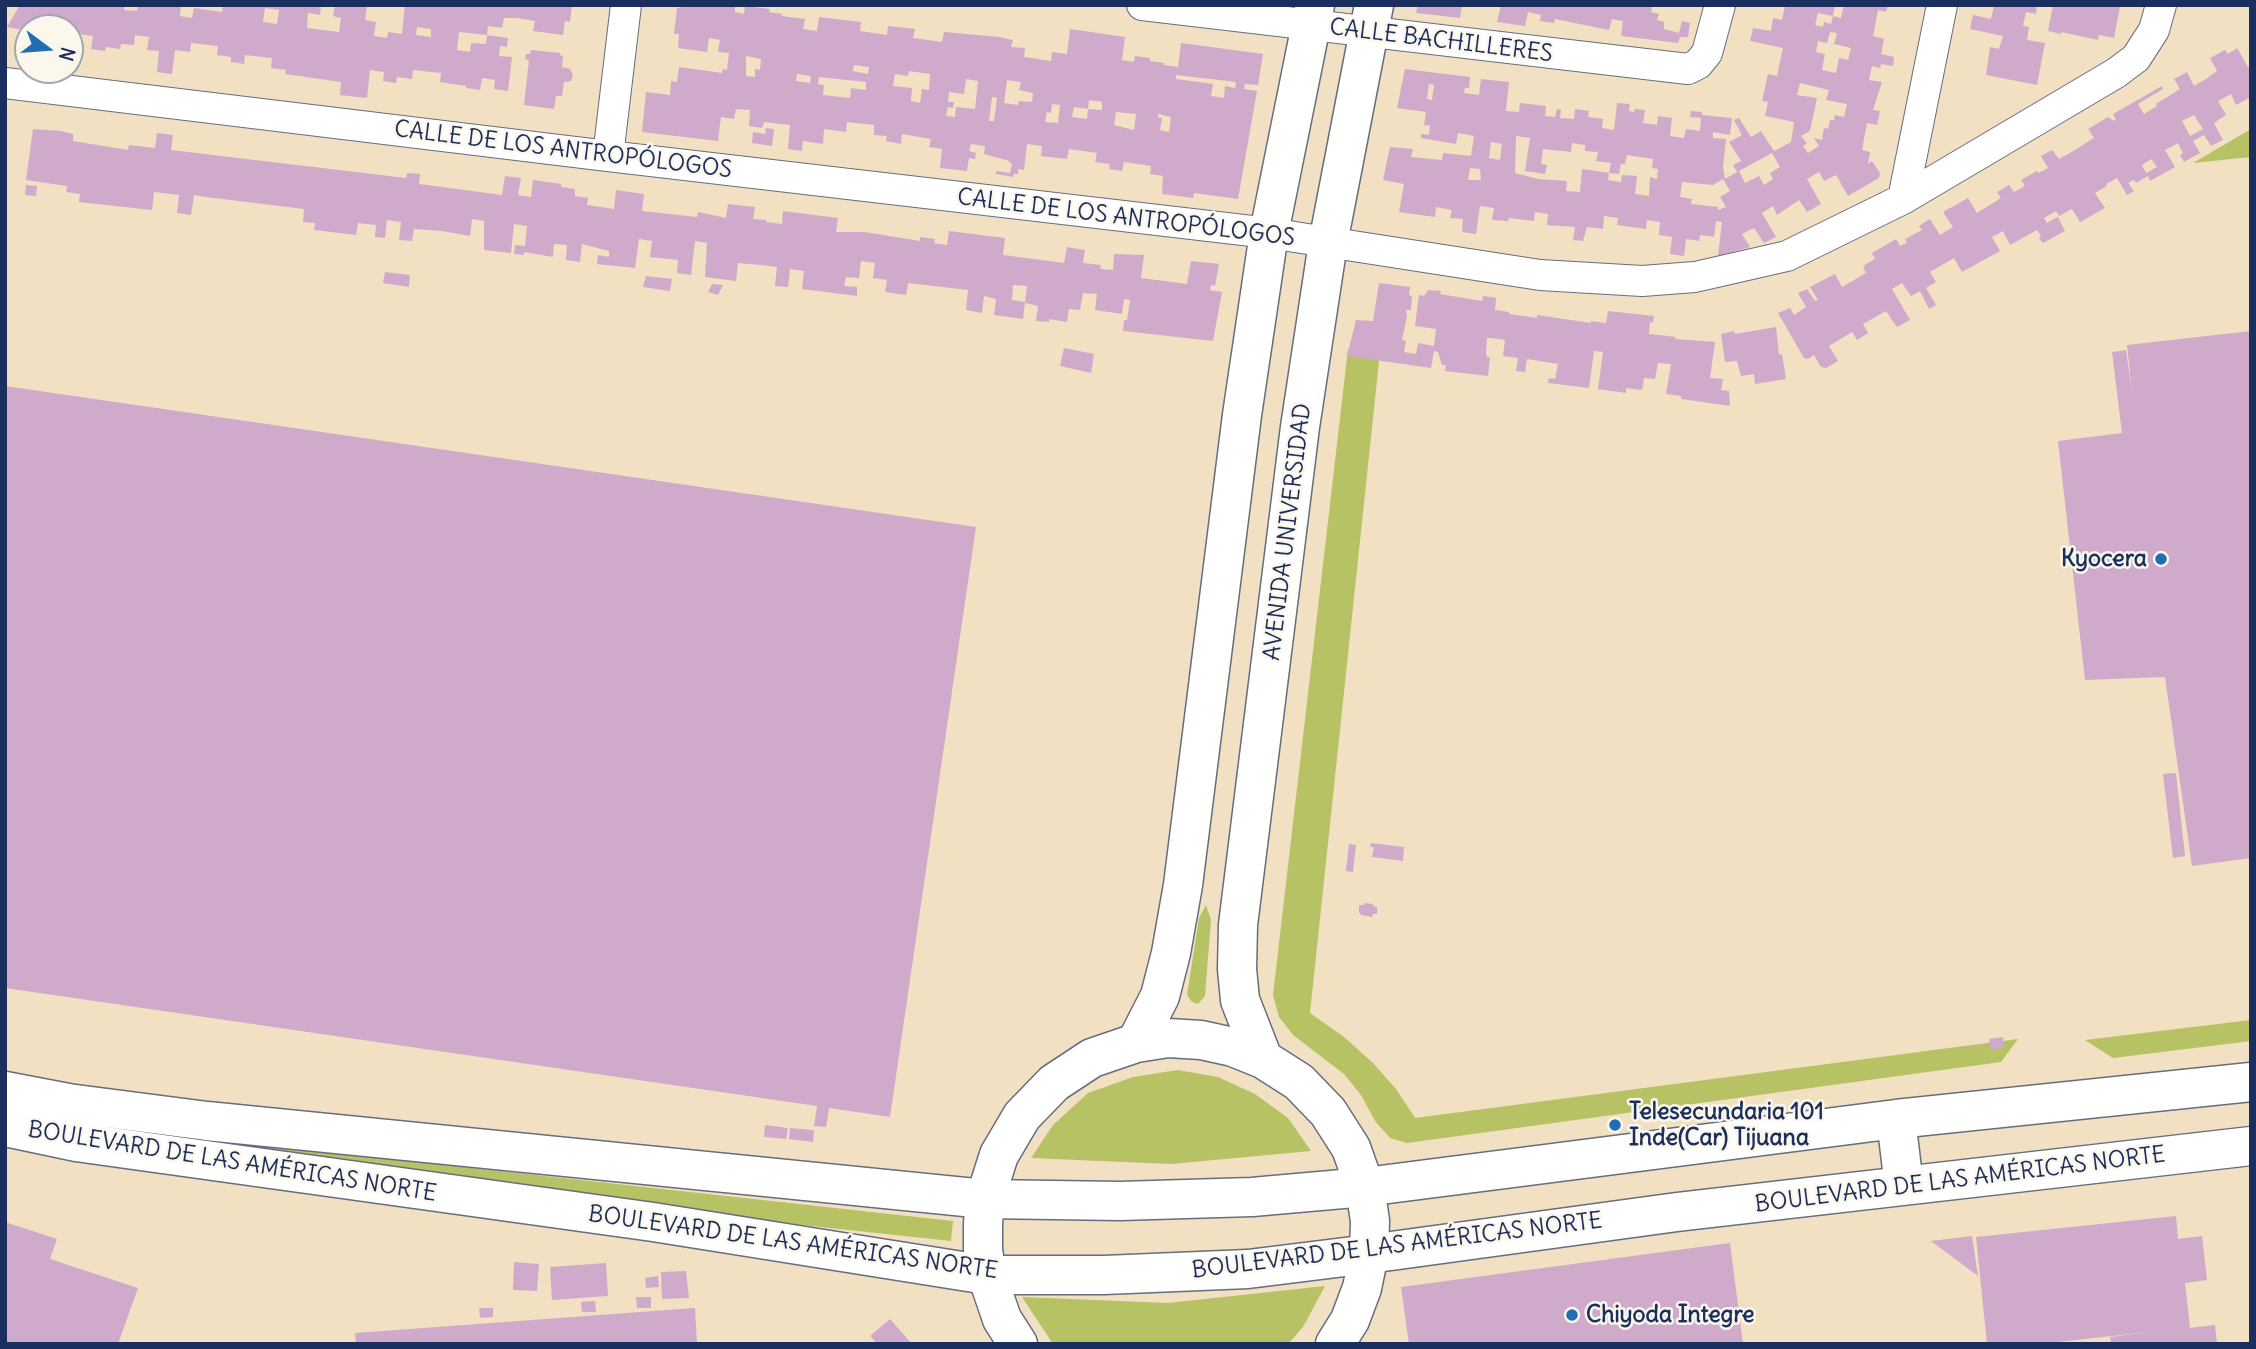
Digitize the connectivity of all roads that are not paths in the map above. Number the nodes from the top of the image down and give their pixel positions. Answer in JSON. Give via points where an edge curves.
{"nodes":[{"id":1,"x":626,"y":5,"type":"edge"},
{"id":2,"x":1142,"y":5,"type":"edge"},
{"id":3,"x":1720,"y":5,"type":"edge"},
{"id":4,"x":1942,"y":5,"type":"edge"},
{"id":5,"x":2161,"y":5,"type":"edge"},
{"id":6,"x":1313,"y":15,"type":"edge"},
{"id":7,"x":1372,"y":19,"type":"edge"},
{"id":8,"x":5,"y":83,"type":"edge"},
{"id":9,"x":608,"y":156,"type":"junction"},
{"id":10,"x":1903,"y":199,"type":"junction"},
{"id":11,"x":1269,"y":233,"type":"junction"},
{"id":12,"x":1328,"y":243,"type":"junction"},
{"id":13,"x":1136,"y":1043,"type":"junction"},
{"id":14,"x":1263,"y":1059,"type":"junction"},
{"id":15,"x":2251,"y":1082,"type":"edge"},
{"id":16,"x":5,"y":1091,"type":"edge"},
{"id":17,"x":1896,"y":1119,"type":"junction"},
{"id":18,"x":5,"y":1127,"type":"edge"},
{"id":19,"x":2251,"y":1146,"type":"edge"},
{"id":20,"x":1904,"y":1186,"type":"junction"},
{"id":21,"x":1365,"y":1187,"type":"junction"},
{"id":22,"x":985,"y":1199,"type":"junction"},
{"id":23,"x":1369,"y":1254,"type":"junction"},
{"id":24,"x":987,"y":1275,"type":"junction"},
{"id":25,"x":1018,"y":1344,"type":"edge"},
{"id":26,"x":1335,"y":1344,"type":"edge"}],
"edges":[{"from":1,"to":9,"type":"street"},
{"from":2,"to":6,"type":"street","name":"CALLE BACHILLERES"},
{"from":3,"to":7,"type":"street","name":"CALLE BACHILLERES","via":[[1707,54],[1688,69]]},
{"from":4,"to":10,"type":"street"},
{"from":5,"to":10,"type":"street","name":"CALLE DE LOS ANTROPÓLOGOS","via":[[2154,30],[2136,58]]},
{"from":6,"to":7,"type":"street","name":"CALLE BACHILLERES"},
{"from":6,"to":11,"type":"main road"},
{"from":7,"to":12,"type":"main road","name":"AVENIDA UNIVERSIDAD"},
{"from":8,"to":9,"type":"street","name":"CALLE DE LOS ANTROPÓLOGOS"},
{"from":9,"to":11,"type":"street","name":"CALLE DE LOS ANTROPÓLOGOS"},
{"from":10,"to":12,"type":"street","name":"CALLE DE LOS ANTROPÓLOGOS","via":[[1787,256],[1682,278],[1642,281],[1540,275]]},
{"from":11,"to":12,"type":"street","name":"CALLE DE LOS ANTROPÓLOGOS"},
{"from":11,"to":13,"type":"main road","via":[[1183,885],[1160,996]]},
{"from":12,"to":14,"type":"main road","name":"AVENIDA UNIVERSIDAD","via":[[1300,427],[1238,925],[1240,1000]]},
{"from":13,"to":14,"type":"main road","via":[[1168,1038],[1201,1040],[1233,1046]]},
{"from":13,"to":22,"type":"main road","via":[[1093,1058],[1054,1083],[1022,1116],[999,1155]]},
{"from":14,"to":21,"type":"main road","via":[[1299,1082],[1328,1112],[1351,1148]]},
{"from":15,"to":17,"type":"main road","name":"BOULEVARD DE LAS AMÉRICAS NORTE"},
{"from":16,"to":22,"type":"main road","name":"BOULEVARD DE LAS AMÉRICAS NORTE","via":[[207,1121]]},
{"from":17,"to":20,"type":"main road"},
{"from":17,"to":21,"type":"main road","name":"BOULEVARD DE LAS AMÉRICAS NORTE"},
{"from":18,"to":24,"type":"main road","name":"BOULEVARD DE LAS AMÉRICAS NORTE","via":[[76,1142],[653,1222]]},
{"from":19,"to":20,"type":"main road","name":"BOULEVARD DE LAS AMÉRICAS NORTE"},
{"from":20,"to":23,"type":"main road","name":"BOULEVARD DE LAS AMÉRICAS NORTE"},
{"from":21,"to":22,"type":"main road","name":"BOULEVARD DE LAS AMÉRICAS NORTE","via":[[1133,1201]]},
{"from":21,"to":23,"type":"main road"},
{"from":22,"to":24,"type":"main road"},
{"from":23,"to":24,"type":"main road","name":"BOULEVARD DE LAS AMÉRICAS NORTE","via":[[1248,1269]]},
{"from":23,"to":26,"type":"main road","via":[[1363,1288]]},
{"from":24,"to":25,"type":"main road","via":[[1002,1319]]}]}
